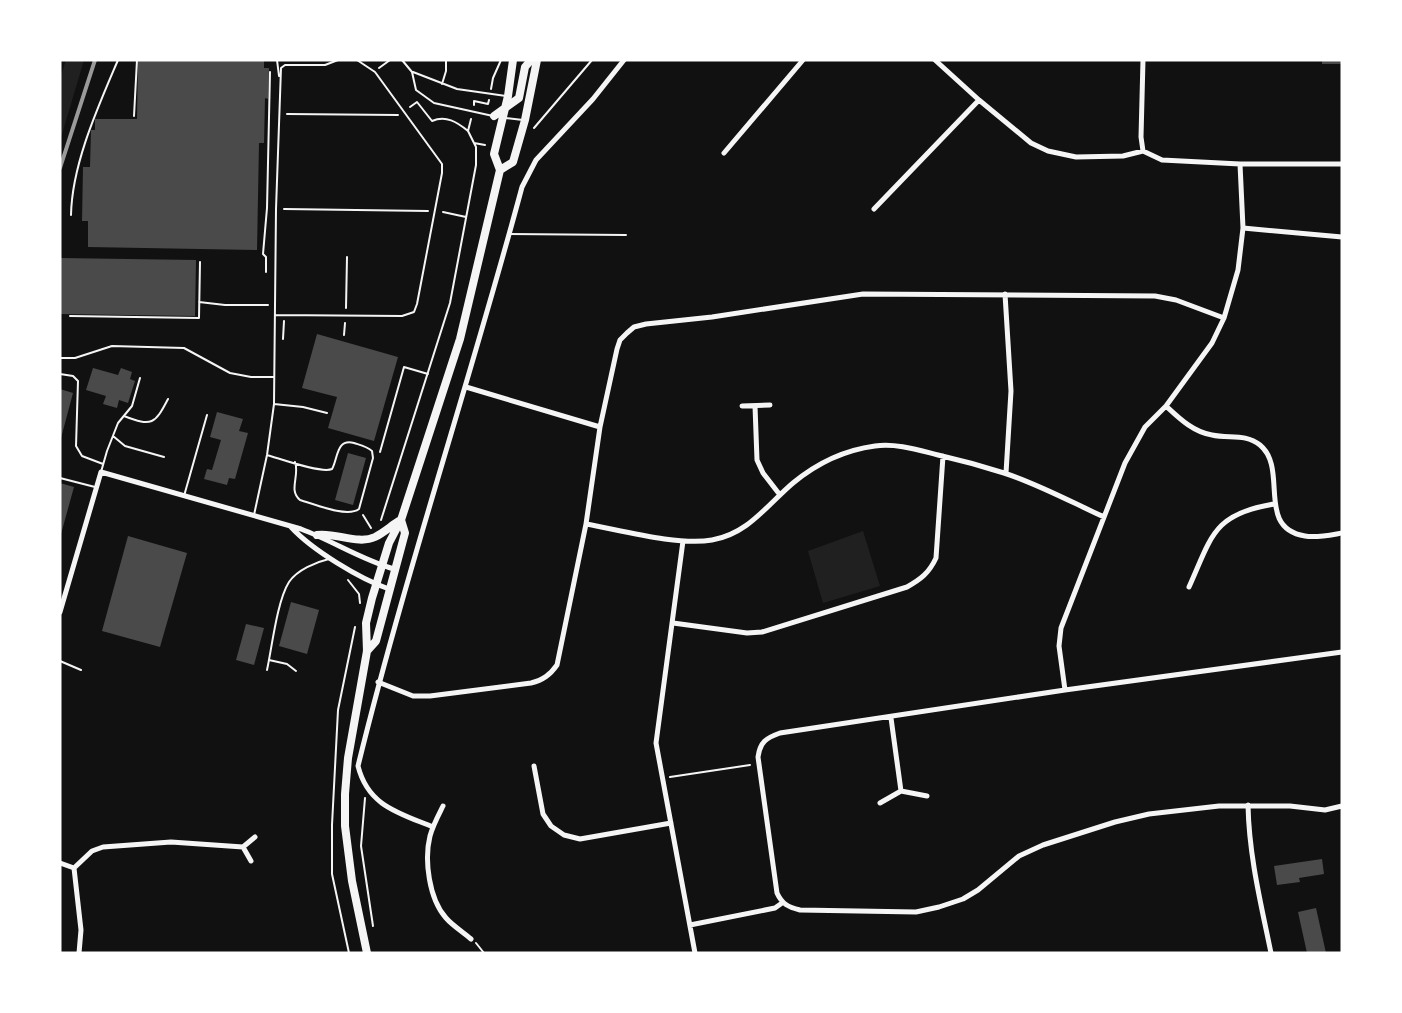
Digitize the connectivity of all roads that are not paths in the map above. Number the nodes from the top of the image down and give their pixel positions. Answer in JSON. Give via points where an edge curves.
{"nodes":[{"id":1,"x":117,"y":60,"type":"edge"},
{"id":2,"x":137,"y":60,"type":"edge"},
{"id":3,"x":277,"y":60,"type":"edge"},
{"id":4,"x":338,"y":60,"type":"edge"},
{"id":5,"x":357,"y":60,"type":"edge"},
{"id":6,"x":402,"y":60,"type":"edge"},
{"id":7,"x":446,"y":60,"type":"edge"},
{"id":8,"x":513,"y":60,"type":"edge"},
{"id":9,"x":531,"y":60,"type":"edge"},
{"id":10,"x":537,"y":60,"type":"edge"},
{"id":11,"x":624,"y":60,"type":"edge"},
{"id":12,"x":803,"y":60,"type":"edge"},
{"id":13,"x":935,"y":60,"type":"edge"},
{"id":14,"x":1143,"y":60,"type":"edge"},
{"id":15,"x":412,"y":72,"type":"junction"},
{"id":16,"x":280,"y":81,"type":"junction"},
{"id":17,"x":442,"y":84,"type":"junction"},
{"id":18,"x":508,"y":96,"type":"junction"},
{"id":19,"x":519,"y":98,"type":"junction"},
{"id":20,"x":979,"y":100,"type":"junction"},
{"id":21,"x":500,"y":114,"type":"junction"},
{"id":22,"x":134,"y":116,"type":"dead end"},
{"id":23,"x":525,"y":120,"type":"junction"},
{"id":24,"x":1143,"y":151,"type":"junction"},
{"id":25,"x":724,"y":153,"type":"dead end"},
{"id":26,"x":1240,"y":164,"type":"junction"},
{"id":27,"x":1342,"y":164,"type":"edge"},
{"id":28,"x":500,"y":170,"type":"junction"},
{"id":29,"x":874,"y":209,"type":"dead end"},
{"id":30,"x":71,"y":215,"type":"dead end"},
{"id":31,"x":1243,"y":228,"type":"junction"},
{"id":32,"x":509,"y":234,"type":"junction"},
{"id":33,"x":626,"y":235,"type":"dead end"},
{"id":34,"x":1342,"y":237,"type":"edge"},
{"id":35,"x":1005,"y":294,"type":"junction"},
{"id":36,"x":275,"y":315,"type":"junction"},
{"id":37,"x":1224,"y":318,"type":"junction"},
{"id":38,"x":60,"y":349,"type":"edge"},
{"id":39,"x":60,"y":358,"type":"edge"},
{"id":40,"x":60,"y":374,"type":"edge"},
{"id":41,"x":274,"y":377,"type":"junction"},
{"id":42,"x":140,"y":378,"type":"dead end"},
{"id":43,"x":466,"y":387,"type":"junction"},
{"id":44,"x":168,"y":399,"type":"dead end"},
{"id":45,"x":274,"y":404,"type":"junction"},
{"id":46,"x":770,"y":405,"type":"dead end"},
{"id":47,"x":742,"y":406,"type":"dead end"},
{"id":48,"x":755,"y":406,"type":"junction"},
{"id":49,"x":1166,"y":406,"type":"junction"},
{"id":50,"x":327,"y":413,"type":"dead end"},
{"id":51,"x":207,"y":415,"type":"dead end"},
{"id":52,"x":124,"y":416,"type":"junction"},
{"id":53,"x":600,"y":427,"type":"junction"},
{"id":54,"x":113,"y":436,"type":"junction"},
{"id":55,"x":267,"y":455,"type":"junction"},
{"id":56,"x":944,"y":456,"type":"junction"},
{"id":57,"x":164,"y":457,"type":"dead end"},
{"id":58,"x":295,"y":462,"type":"junction"},
{"id":59,"x":103,"y":464,"type":"junction"},
{"id":60,"x":101,"y":472,"type":"junction"},
{"id":61,"x":1006,"y":473,"type":"junction"},
{"id":62,"x":60,"y":478,"type":"edge"},
{"id":63,"x":96,"y":488,"type":"junction"},
{"id":64,"x":780,"y":495,"type":"junction"},
{"id":65,"x":184,"y":497,"type":"junction"},
{"id":66,"x":1274,"y":504,"type":"junction"},
{"id":67,"x":254,"y":515,"type":"junction"},
{"id":68,"x":1104,"y":516,"type":"junction"},
{"id":69,"x":401,"y":520,"type":"junction"},
{"id":70,"x":586,"y":524,"type":"junction"},
{"id":71,"x":290,"y":526,"type":"junction"},
{"id":72,"x":1342,"y":533,"type":"edge"},
{"id":73,"x":317,"y":535,"type":"junction"},
{"id":74,"x":683,"y":541,"type":"junction"},
{"id":75,"x":332,"y":558,"type":"junction"},
{"id":76,"x":382,"y":566,"type":"junction"},
{"id":77,"x":394,"y":569,"type":"junction"},
{"id":78,"x":376,"y":584,"type":"junction"},
{"id":79,"x":1189,"y":587,"type":"dead end"},
{"id":80,"x":390,"y":589,"type":"junction"},
{"id":81,"x":60,"y":612,"type":"edge"},
{"id":82,"x":673,"y":623,"type":"junction"},
{"id":83,"x":367,"y":651,"type":"junction"},
{"id":84,"x":1342,"y":652,"type":"edge"},
{"id":85,"x":269,"y":660,"type":"junction"},
{"id":86,"x":60,"y":662,"type":"edge"},
{"id":87,"x":81,"y":670,"type":"dead end"},
{"id":88,"x":267,"y":670,"type":"dead end"},
{"id":89,"x":296,"y":671,"type":"dead end"},
{"id":90,"x":378,"y":682,"type":"junction"},
{"id":91,"x":1065,"y":690,"type":"junction"},
{"id":92,"x":891,"y":718,"type":"junction"},
{"id":93,"x":534,"y":766,"type":"dead end"},
{"id":94,"x":901,"y":791,"type":"junction"},
{"id":95,"x":927,"y":796,"type":"dead end"},
{"id":96,"x":880,"y":803,"type":"dead end"},
{"id":97,"x":1248,"y":805,"type":"junction"},
{"id":98,"x":443,"y":806,"type":"dead end"},
{"id":99,"x":1342,"y":806,"type":"edge"},
{"id":100,"x":670,"y":823,"type":"junction"},
{"id":101,"x":433,"y":827,"type":"junction"},
{"id":102,"x":255,"y":837,"type":"dead end"},
{"id":103,"x":243,"y":847,"type":"junction"},
{"id":104,"x":251,"y":861,"type":"dead end"},
{"id":105,"x":60,"y":863,"type":"edge"},
{"id":106,"x":74,"y":868,"type":"junction"},
{"id":107,"x":782,"y":903,"type":"junction"},
{"id":108,"x":690,"y":925,"type":"junction"},
{"id":109,"x":471,"y":939,"type":"road end"},
{"id":110,"x":79,"y":953,"type":"edge"},
{"id":111,"x":367,"y":953,"type":"edge"},
{"id":112,"x":695,"y":953,"type":"edge"},
{"id":113,"x":1271,"y":953,"type":"edge"}],
"edges":[{"from":1,"to":30,"type":"lane","via":[[94,116],[72,194]]},
{"from":2,"to":22,"type":"lane"},
{"from":3,"to":16,"type":"lane"},
{"from":4,"to":16,"type":"lane","via":[[325,65],[285,65]]},
{"from":5,"to":36,"type":"lane","via":[[375,72],[442,164],[417,304],[414,312],[402,316]]},
{"from":6,"to":15,"type":"lane"},
{"from":7,"to":17,"type":"lane"},
{"from":8,"to":18,"type":"main road"},
{"from":9,"to":19,"type":"main road","via":[[525,67]]},
{"from":10,"to":23,"type":"main road"},
{"from":11,"to":32,"type":"street","via":[[536,160],[522,187]]},
{"from":12,"to":25,"type":"street"},
{"from":13,"to":20,"type":"street"},
{"from":14,"to":24,"type":"street"},
{"from":15,"to":17,"type":"lane"},
{"from":15,"to":21,"type":"lane","via":[[416,90],[434,103]]},
{"from":16,"to":36,"type":"lane"},
{"from":17,"to":18,"type":"lane","via":[[463,91]]},
{"from":18,"to":19,"type":"lane"},
{"from":18,"to":21,"type":"main road"},
{"from":19,"to":21,"type":"main road"},
{"from":20,"to":24,"type":"street","via":[[1031,143],[1048,151],[1076,157],[1123,156]]},
{"from":20,"to":29,"type":"street"},
{"from":21,"to":23,"type":"lane"},
{"from":21,"to":28,"type":"main road","via":[[494,154]]},
{"from":23,"to":28,"type":"main road","via":[[513,162]]},
{"from":24,"to":26,"type":"street","via":[[1162,160]]},
{"from":26,"to":27,"type":"street"},
{"from":26,"to":31,"type":"street"},
{"from":28,"to":69,"type":"main road","via":[[460,339]]},
{"from":31,"to":34,"type":"street"},
{"from":31,"to":37,"type":"street","via":[[1238,270]]},
{"from":32,"to":33,"type":"lane"},
{"from":32,"to":43,"type":"street"},
{"from":35,"to":37,"type":"street","via":[[1155,296]]},
{"from":35,"to":53,"type":"street","via":[[863,294],[634,327],[620,340]]},
{"from":35,"to":61,"type":"street","via":[[1011,391]]},
{"from":36,"to":41,"type":"lane"},
{"from":37,"to":49,"type":"street","via":[[1212,343]]},
{"from":38,"to":39,"type":"lane"},
{"from":39,"to":41,"type":"lane","via":[[75,358],[112,346],[184,348],[230,373]]},
{"from":40,"to":59,"type":"lane","via":[[78,381],[76,446],[82,456]]},
{"from":41,"to":45,"type":"lane"},
{"from":42,"to":52,"type":"lane","via":[[132,406]]},
{"from":43,"to":53,"type":"street"},
{"from":43,"to":90,"type":"street"},
{"from":44,"to":52,"type":"lane","via":[[158,418],[151,422]]},
{"from":45,"to":50,"type":"lane"},
{"from":45,"to":55,"type":"lane"},
{"from":46,"to":48,"type":"street"},
{"from":47,"to":48,"type":"street"},
{"from":48,"to":64,"type":"street","via":[[758,460]]},
{"from":49,"to":66,"type":"street","via":[[1199,432],[1251,439],[1262,447],[1273,468]]},
{"from":49,"to":68,"type":"street","via":[[1145,427],[1125,463]]},
{"from":51,"to":65,"type":"lane"},
{"from":52,"to":54,"type":"lane"},
{"from":53,"to":70,"type":"street"},
{"from":54,"to":57,"type":"lane","via":[[125,446]]},
{"from":54,"to":59,"type":"lane"},
{"from":55,"to":58,"type":"lane"},
{"from":55,"to":67,"type":"lane"},
{"from":56,"to":61,"type":"street"},
{"from":56,"to":64,"type":"street","via":[[904,447],[876,446],[831,459],[810,470]]},
{"from":56,"to":82,"type":"street","via":[[936,558],[921,579],[908,587],[762,632]]},
{"from":58,"to":58,"type":"lane","via":[[327,472],[332,470],[344,442],[368,447],[373,458],[359,508],[346,513],[300,500],[293,490],[298,470]]},
{"from":59,"to":60,"type":"lane"},
{"from":60,"to":63,"type":"street"},
{"from":60,"to":65,"type":"street"},
{"from":61,"to":68,"type":"street"},
{"from":62,"to":63,"type":"lane"},
{"from":63,"to":81,"type":"street"},
{"from":64,"to":74,"type":"street","via":[[759,516],[731,534],[712,540]]},
{"from":65,"to":67,"type":"street"},
{"from":66,"to":72,"type":"street","via":[[1278,516],[1293,532],[1305,536]]},
{"from":66,"to":79,"type":"street","via":[[1250,508],[1222,524],[1211,538]]},
{"from":67,"to":71,"type":"street"},
{"from":68,"to":91,"type":"street","via":[[1061,628],[1059,646]]},
{"from":69,"to":73,"type":"main road","via":[[370,539]]},
{"from":69,"to":76,"type":"main road"},
{"from":69,"to":77,"type":"main road","via":[[405,533]]},
{"from":70,"to":74,"type":"street"},
{"from":70,"to":90,"type":"street","via":[[560,656],[551,674],[531,684],[430,696],[413,696]]},
{"from":71,"to":73,"type":"street"},
{"from":71,"to":75,"type":"street"},
{"from":73,"to":76,"type":"street"},
{"from":74,"to":82,"type":"street"},
{"from":75,"to":78,"type":"street"},
{"from":75,"to":85,"type":"lane","via":[[317,562],[290,581]]},
{"from":76,"to":77,"type":"street"},
{"from":76,"to":78,"type":"main road"},
{"from":77,"to":80,"type":"main road"},
{"from":78,"to":80,"type":"street"},
{"from":78,"to":83,"type":"main road","via":[[366,623]]},
{"from":80,"to":83,"type":"main road","via":[[376,641]]},
{"from":82,"to":100,"type":"street","via":[[656,743]]},
{"from":83,"to":111,"type":"main road","via":[[354,714],[345,794],[349,861]]},
{"from":84,"to":91,"type":"street"},
{"from":85,"to":88,"type":"lane"},
{"from":85,"to":89,"type":"lane"},
{"from":86,"to":87,"type":"lane"},
{"from":90,"to":101,"type":"street","via":[[358,766],[374,798]]},
{"from":91,"to":92,"type":"street"},
{"from":92,"to":94,"type":"street"},
{"from":92,"to":107,"type":"street","via":[[780,733],[759,747],[775,883]]},
{"from":93,"to":100,"type":"street","via":[[543,814],[564,835],[580,839]]},
{"from":94,"to":95,"type":"street"},
{"from":94,"to":96,"type":"street"},
{"from":97,"to":99,"type":"street","via":[[1325,810]]},
{"from":97,"to":107,"type":"street","via":[[1149,814],[1115,822],[1019,856],[963,899],[916,912],[800,910]]},
{"from":97,"to":113,"type":"street","via":[[1256,883]]},
{"from":98,"to":101,"type":"street"},
{"from":100,"to":108,"type":"street"},
{"from":101,"to":109,"type":"street","via":[[427,850],[439,908]]},
{"from":102,"to":103,"type":"street"},
{"from":103,"to":104,"type":"street"},
{"from":103,"to":106,"type":"street","via":[[171,842],[103,847],[92,851]]},
{"from":105,"to":106,"type":"street"},
{"from":106,"to":110,"type":"street","via":[[81,930]]},
{"from":107,"to":108,"type":"street","via":[[775,908]]},
{"from":108,"to":112,"type":"street"}]}
